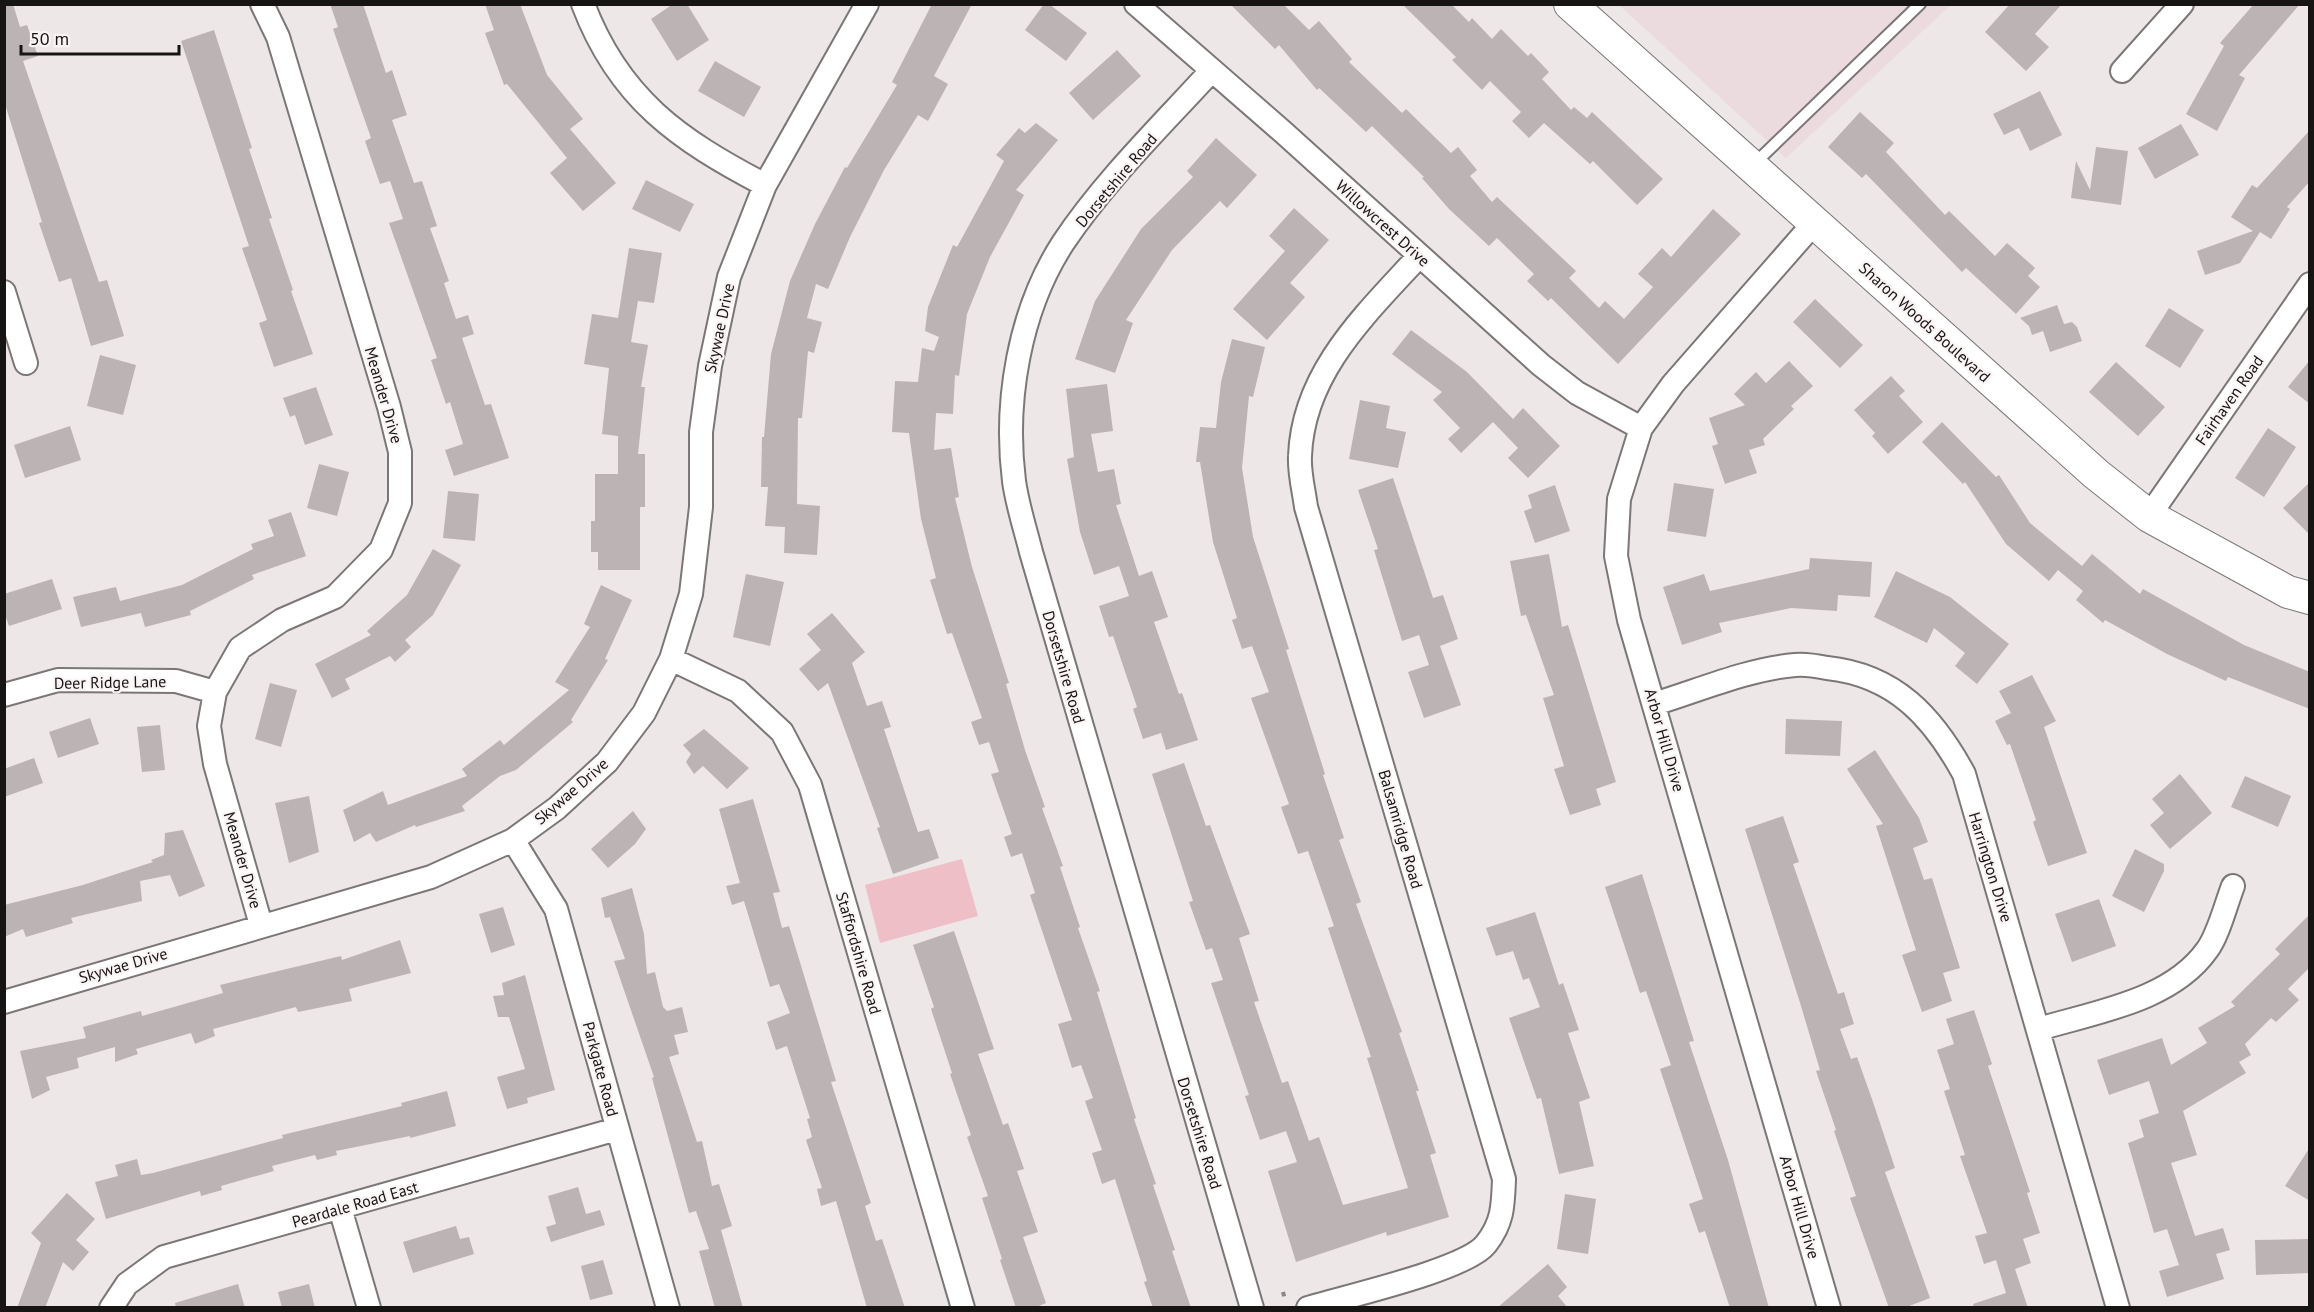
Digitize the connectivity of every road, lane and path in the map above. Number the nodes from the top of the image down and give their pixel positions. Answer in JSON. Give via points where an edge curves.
{"nodes":[{"id":1,"x":262,"y":4,"type":"edge"},
{"id":2,"x":582,"y":4,"type":"edge"},
{"id":3,"x":867,"y":4,"type":"edge"},
{"id":4,"x":1136,"y":4,"type":"edge"},
{"id":5,"x":1569,"y":4,"type":"edge"},
{"id":6,"x":1920,"y":4,"type":"edge"},
{"id":7,"x":2182,"y":4,"type":"edge"},
{"id":8,"x":1212,"y":70,"type":"junction"},
{"id":9,"x":2122,"y":71,"type":"dead end"},
{"id":10,"x":1751,"y":167,"type":"junction"},
{"id":11,"x":765,"y":185,"type":"junction"},
{"id":12,"x":1814,"y":223,"type":"junction"},
{"id":13,"x":1419,"y":256,"type":"junction"},
{"id":14,"x":2310,"y":284,"type":"edge"},
{"id":15,"x":4,"y":292,"type":"edge"},
{"id":16,"x":26,"y":363,"type":"dead end"},
{"id":17,"x":1641,"y":428,"type":"junction"},
{"id":18,"x":2149,"y":516,"type":"junction"},
{"id":19,"x":2310,"y":598,"type":"edge"},
{"id":20,"x":671,"y":659,"type":"junction"},
{"id":21,"x":215,"y":692,"type":"junction"},
{"id":22,"x":4,"y":695,"type":"edge"},
{"id":23,"x":1654,"y":704,"type":"junction"},
{"id":24,"x":513,"y":840,"type":"junction"},
{"id":25,"x":2233,"y":886,"type":"dead end"},
{"id":26,"x":261,"y":925,"type":"junction"},
{"id":27,"x":4,"y":1002,"type":"edge"},
{"id":28,"x":2039,"y":1029,"type":"junction"},
{"id":29,"x":617,"y":1129,"type":"junction"},
{"id":30,"x":340,"y":1208,"type":"junction"},
{"id":31,"x":1283,"y":1292,"type":"dead end"},
{"id":32,"x":1285,"y":1300,"type":"dead end"},
{"id":33,"x":111,"y":1308,"type":"edge"},
{"id":34,"x":369,"y":1308,"type":"edge"},
{"id":35,"x":668,"y":1308,"type":"edge"},
{"id":36,"x":963,"y":1308,"type":"edge"},
{"id":37,"x":1252,"y":1308,"type":"edge"},
{"id":38,"x":1308,"y":1308,"type":"edge"},
{"id":39,"x":1829,"y":1308,"type":"edge"},
{"id":40,"x":2118,"y":1308,"type":"edge"}],
"edges":[{"from":1,"to":21,"type":"street","name":"Meander Drive","via":[[278,37],[388,407],[400,452],[400,503],[381,550],[366,566],[335,597],[282,620],[240,648]]},
{"from":2,"to":11,"type":"street","via":[[603,50],[632,93],[671,129],[717,160]]},
{"from":3,"to":11,"type":"street","name":"Skywae Drive"},
{"from":4,"to":8,"type":"street","name":"Willowcrest Drive"},
{"from":5,"to":10,"type":"street","name":"Sharon Woods Boulevard"},
{"from":6,"to":10,"type":"lane"},
{"from":7,"to":9,"type":"street"},
{"from":8,"to":13,"type":"street","name":"Willowcrest Drive"},
{"from":8,"to":37,"type":"street","name":"Dorsetshire Road","via":[[1099,194],[1062,245],[1038,296],[1019,352],[1011,411],[1014,481],[1031,552]]},
{"from":10,"to":12,"type":"street","name":"Sharon Woods Boulevard"},
{"from":11,"to":20,"type":"street","name":"Skywae Drive","via":[[729,277],[710,366],[701,432],[701,507],[691,594]]},
{"from":12,"to":17,"type":"street","name":"Arbor Hill Drive","via":[[1673,384]]},
{"from":12,"to":18,"type":"street","name":"Sharon Woods Boulevard","via":[[2096,474]]},
{"from":13,"to":17,"type":"street","name":"Willowcrest Drive","via":[[1577,393]]},
{"from":13,"to":38,"type":"street","name":"Balsamridge Road","via":[[1348,334],[1324,368],[1308,410],[1300,457],[1306,507],[1504,1179],[1503,1215],[1485,1246],[1454,1265]]},
{"from":14,"to":18,"type":"street","name":"Fairhaven Road"},
{"from":15,"to":16,"type":"street"},
{"from":17,"to":23,"type":"street","name":"Arbor Hill Drive","via":[[1619,499],[1616,556],[1629,620]]},
{"from":18,"to":19,"type":"street","name":"Sharon Woods Boulevard","via":[[2288,592]]},
{"from":20,"to":24,"type":"street","name":"Skywae Drive","via":[[644,713],[607,762],[557,808]]},
{"from":20,"to":36,"type":"street","name":"Staffordshire Road","via":[[738,691],[782,732],[810,784]]},
{"from":21,"to":22,"type":"street","name":"Deer Ridge Lane","via":[[176,681],[58,680]]},
{"from":21,"to":26,"type":"street","name":"Meander Drive","via":[[209,726],[215,764]]},
{"from":23,"to":28,"type":"street","name":"Harrington Drive","via":[[1797,664],[1850,670],[1898,692],[1924,714],[1964,774]]},
{"from":23,"to":39,"type":"street","name":"Arbor Hill Drive"},
{"from":24,"to":26,"type":"street","name":"Skywae Drive","via":[[431,877]]},
{"from":24,"to":29,"type":"street","name":"Parkgate Road","via":[[556,909]]},
{"from":25,"to":28,"type":"street","via":[[2208,950],[2175,982],[2133,1000]]},
{"from":26,"to":27,"type":"street","name":"Skywae Drive"},
{"from":28,"to":40,"type":"street","name":"Harrington Drive"},
{"from":29,"to":30,"type":"street","name":"Peardale Road East"},
{"from":29,"to":35,"type":"street","name":"Parkgate Road"},
{"from":30,"to":33,"type":"street","name":"Peardale Road East","via":[[164,1257],[127,1284]]},
{"from":30,"to":34,"type":"street"},
{"from":31,"to":32,"type":"path"}]}
